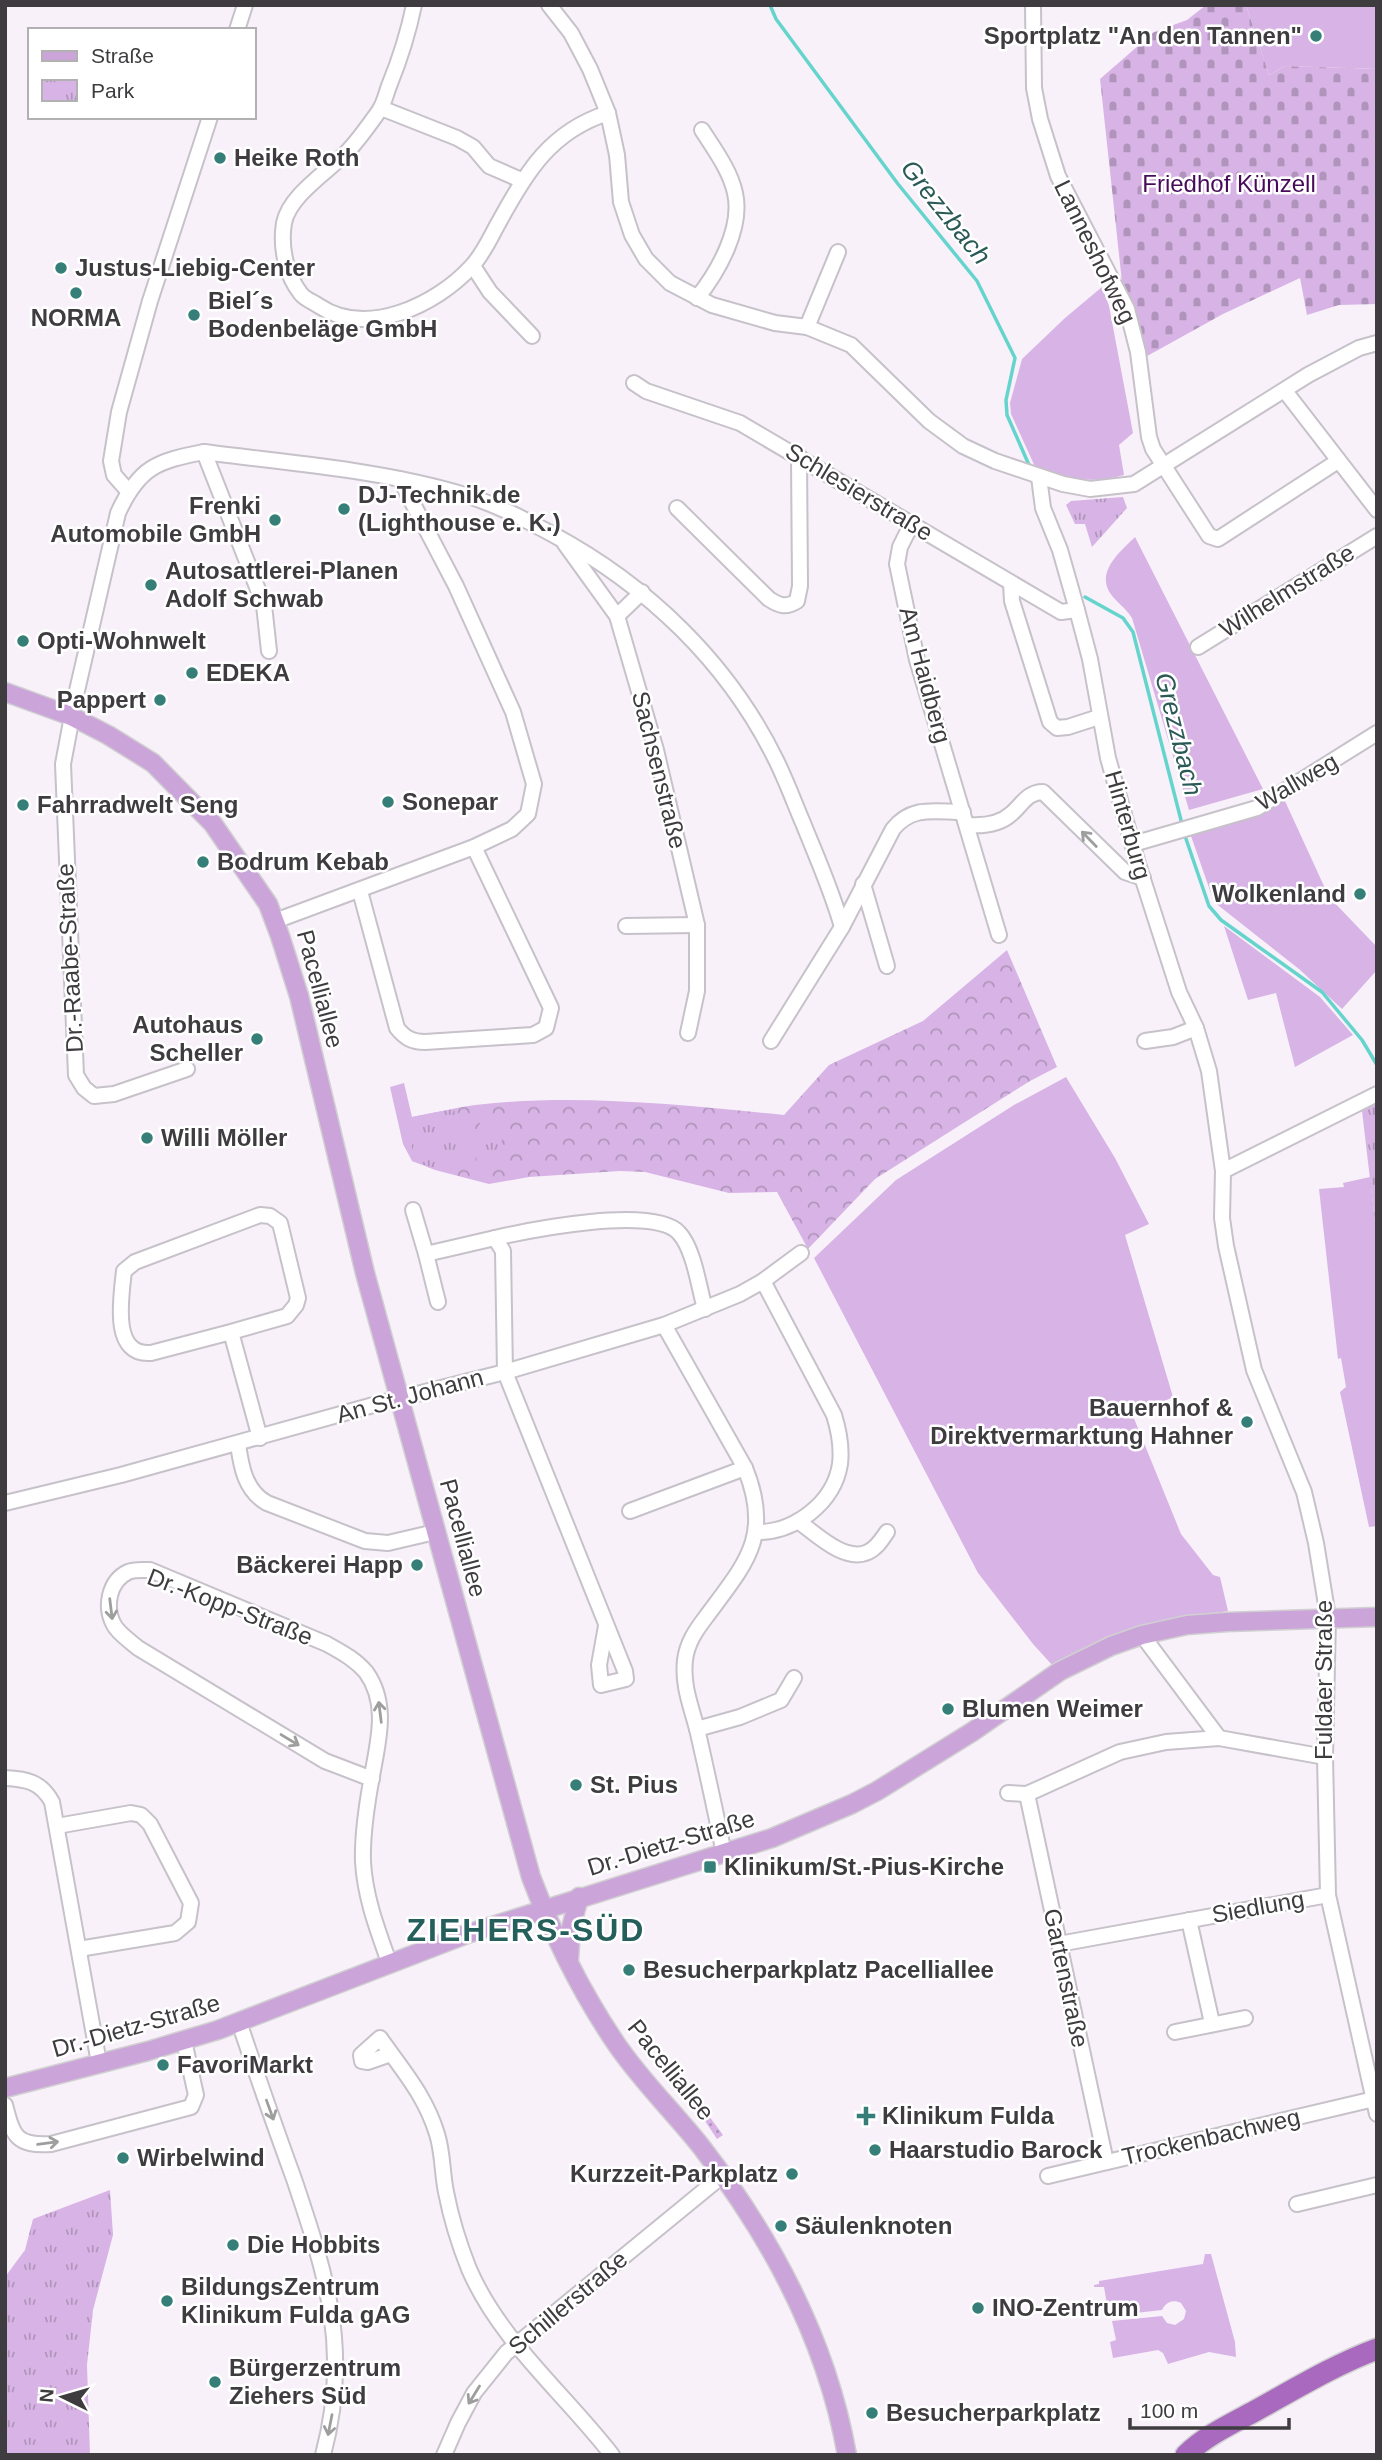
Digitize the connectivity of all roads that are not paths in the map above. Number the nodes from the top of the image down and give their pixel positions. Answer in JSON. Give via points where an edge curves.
{"nodes":[{"id":1,"x":245,"y":5,"type":"edge"},
{"id":2,"x":414,"y":5,"type":"edge"},
{"id":3,"x":550,"y":5,"type":"edge"},
{"id":4,"x":1033,"y":5,"type":"edge"},
{"id":5,"x":238,"y":28,"type":"edge"},
{"id":6,"x":381,"y":108,"type":"junction"},
{"id":7,"x":608,"y":113,"type":"junction"},
{"id":8,"x":208,"y":119,"type":"edge"},
{"id":9,"x":702,"y":130,"type":"dead end"},
{"id":10,"x":521,"y":180,"type":"junction"},
{"id":11,"x":838,"y":251,"type":"dead end"},
{"id":12,"x":472,"y":266,"type":"junction"},
{"id":13,"x":697,"y":298,"type":"junction"},
{"id":14,"x":807,"y":327,"type":"junction"},
{"id":15,"x":532,"y":336,"type":"dead end"},
{"id":16,"x":1377,"y":343,"type":"edge"},
{"id":17,"x":634,"y":383,"type":"dead end"},
{"id":18,"x":1285,"y":391,"type":"junction"},
{"id":19,"x":204,"y":452,"type":"junction"},
{"id":20,"x":799,"y":456,"type":"junction"},
{"id":21,"x":1338,"y":461,"type":"junction"},
{"id":22,"x":1166,"y":466,"type":"junction"},
{"id":23,"x":1040,"y":477,"type":"junction"},
{"id":24,"x":400,"y":479,"type":"junction"},
{"id":25,"x":129,"y":492,"type":"junction"},
{"id":26,"x":677,"y":508,"type":"dead end"},
{"id":27,"x":1377,"y":510,"type":"edge"},
{"id":28,"x":911,"y":525,"type":"junction"},
{"id":29,"x":1377,"y":536,"type":"edge"},
{"id":30,"x":561,"y":539,"type":"junction"},
{"id":31,"x":1012,"y":583,"type":"junction"},
{"id":32,"x":642,"y":592,"type":"junction"},
{"id":33,"x":1077,"y":610,"type":"junction"},
{"id":34,"x":617,"y":616,"type":"junction"},
{"id":35,"x":1198,"y":646,"type":"dead end"},
{"id":36,"x":269,"y":651,"type":"dead end"},
{"id":37,"x":5,"y":692,"type":"edge"},
{"id":38,"x":71,"y":716,"type":"junction"},
{"id":39,"x":1100,"y":717,"type":"junction"},
{"id":40,"x":1377,"y":733,"type":"edge"},
{"id":41,"x":965,"y":819,"type":"junction"},
{"id":42,"x":1133,"y":844,"type":"junction"},
{"id":43,"x":474,"y":847,"type":"junction"},
{"id":44,"x":1143,"y":878,"type":"junction"},
{"id":45,"x":360,"y":891,"type":"junction"},
{"id":46,"x":861,"y":891,"type":"junction"},
{"id":47,"x":832,"y":892,"type":"junction"},
{"id":48,"x":275,"y":921,"type":"junction"},
{"id":49,"x":697,"y":925,"type":"junction"},
{"id":50,"x":626,"y":926,"type":"dead end"},
{"id":51,"x":842,"y":927,"type":"junction"},
{"id":52,"x":999,"y":935,"type":"dead end"},
{"id":53,"x":887,"y":966,"type":"dead end"},
{"id":54,"x":1196,"y":1028,"type":"junction"},
{"id":55,"x":688,"y":1033,"type":"dead end"},
{"id":56,"x":771,"y":1041,"type":"dead end"},
{"id":57,"x":1145,"y":1041,"type":"dead end"},
{"id":58,"x":187,"y":1069,"type":"dead end"},
{"id":59,"x":1377,"y":1094,"type":"edge"},
{"id":60,"x":1223,"y":1171,"type":"junction"},
{"id":61,"x":413,"y":1210,"type":"dead end"},
{"id":62,"x":495,"y":1238,"type":"junction"},
{"id":63,"x":801,"y":1253,"type":"dead end"},
{"id":64,"x":426,"y":1254,"type":"junction"},
{"id":65,"x":763,"y":1282,"type":"junction"},
{"id":66,"x":438,"y":1302,"type":"dead end"},
{"id":67,"x":705,"y":1309,"type":"junction"},
{"id":68,"x":664,"y":1325,"type":"junction"},
{"id":69,"x":231,"y":1332,"type":"junction"},
{"id":70,"x":505,"y":1372,"type":"junction"},
{"id":71,"x":399,"y":1399,"type":"junction"},
{"id":72,"x":260,"y":1438,"type":"junction"},
{"id":73,"x":238,"y":1444,"type":"junction"},
{"id":74,"x":746,"y":1468,"type":"junction"},
{"id":75,"x":5,"y":1503,"type":"edge"},
{"id":76,"x":631,"y":1511,"type":"dead end"},
{"id":77,"x":798,"y":1521,"type":"junction"},
{"id":78,"x":435,"y":1532,"type":"junction"},
{"id":79,"x":756,"y":1532,"type":"junction"},
{"id":80,"x":887,"y":1532,"type":"dead end"},
{"id":81,"x":1328,"y":1617,"type":"junction"},
{"id":82,"x":1377,"y":1617,"type":"edge"},
{"id":83,"x":606,"y":1626,"type":"dead end"},
{"id":84,"x":1142,"y":1635,"type":"junction"},
{"id":85,"x":794,"y":1678,"type":"dead end"},
{"id":86,"x":697,"y":1729,"type":"junction"},
{"id":87,"x":1219,"y":1738,"type":"junction"},
{"id":88,"x":1325,"y":1757,"type":"junction"},
{"id":89,"x":6,"y":1775,"type":"edge"},
{"id":90,"x":372,"y":1779,"type":"junction"},
{"id":91,"x":1008,"y":1793,"type":"dead end"},
{"id":92,"x":1027,"y":1794,"type":"junction"},
{"id":93,"x":57,"y":1826,"type":"junction"},
{"id":94,"x":724,"y":1854,"type":"junction"},
{"id":95,"x":1328,"y":1895,"type":"junction"},
{"id":96,"x":579,"y":1897,"type":"junction"},
{"id":97,"x":544,"y":1909,"type":"junction"},
{"id":98,"x":1189,"y":1920,"type":"junction"},
{"id":99,"x":1059,"y":1944,"type":"junction"},
{"id":100,"x":79,"y":1949,"type":"junction"},
{"id":101,"x":569,"y":1960,"type":"junction"},
{"id":102,"x":390,"y":1965,"type":"junction"},
{"id":103,"x":1244,"y":2018,"type":"dead end"},
{"id":104,"x":239,"y":2022,"type":"junction"},
{"id":105,"x":1212,"y":2023,"type":"junction"},
{"id":106,"x":1175,"y":2032,"type":"dead end"},
{"id":107,"x":184,"y":2040,"type":"junction"},
{"id":108,"x":391,"y":2054,"type":"dead end"},
{"id":109,"x":99,"y":2063,"type":"junction"},
{"id":110,"x":5,"y":2088,"type":"edge"},
{"id":111,"x":5,"y":2105,"type":"edge"},
{"id":112,"x":1375,"y":2106,"type":"edge"},
{"id":113,"x":1106,"y":2162,"type":"junction"},
{"id":114,"x":722,"y":2176,"type":"junction"},
{"id":115,"x":1048,"y":2176,"type":"dead end"},
{"id":116,"x":1377,"y":2185,"type":"edge"},
{"id":117,"x":1297,"y":2204,"type":"dead end"},
{"id":118,"x":516,"y":2343,"type":"junction"},
{"id":119,"x":1377,"y":2349,"type":"edge"},
{"id":120,"x":1377,"y":2360,"type":"edge"},
{"id":121,"x":323,"y":2455,"type":"edge"},
{"id":122,"x":444,"y":2455,"type":"edge"},
{"id":123,"x":612,"y":2455,"type":"edge"},
{"id":124,"x":847,"y":2455,"type":"edge"},
{"id":125,"x":1186,"y":2455,"type":"edge"},
{"id":126,"x":1193,"y":2455,"type":"edge"}],
"edges":[{"from":1,"to":5,"type":"street"},
{"from":2,"to":6,"type":"street","via":[[405,45]]},
{"from":3,"to":7,"type":"street","via":[[571,33]]},
{"from":4,"to":22,"type":"street","name":"Lanneshofweg","via":[[1034,88],[1040,119],[1058,176],[1127,309],[1138,352],[1149,437]]},
{"from":6,"to":10,"type":"street","via":[[457,138],[473,147],[489,166]]},
{"from":6,"to":12,"type":"street","via":[[348,151],[292,204],[283,248],[302,295],[326,310],[372,319],[442,293]]},
{"from":7,"to":10,"type":"street","via":[[568,132]]},
{"from":7,"to":13,"type":"street","via":[[621,202],[632,235],[646,259],[670,284]]},
{"from":8,"to":25,"type":"street","via":[[120,412],[111,461],[114,475]]},
{"from":9,"to":13,"type":"street","via":[[735,194],[732,235]]},
{"from":10,"to":12,"type":"street"},
{"from":11,"to":14,"type":"street"},
{"from":12,"to":15,"type":"street","via":[[489,292]]},
{"from":13,"to":14,"type":"street","via":[[775,323]]},
{"from":14,"to":23,"type":"street","via":[[851,345],[929,421],[963,446]]},
{"from":16,"to":18,"type":"street","via":[[1359,348]]},
{"from":17,"to":20,"type":"street","name":"Schlesierstraße","via":[[740,423]]},
{"from":18,"to":21,"type":"street"},
{"from":18,"to":22,"type":"street"},
{"from":19,"to":24,"type":"street"},
{"from":19,"to":25,"type":"street","via":[[157,463]]},
{"from":19,"to":36,"type":"street","via":[[264,605]]},
{"from":20,"to":26,"type":"street","via":[[800,586],[797,601],[788,606],[769,599]]},
{"from":20,"to":28,"type":"street","name":"Schlesierstraße"},
{"from":21,"to":22,"type":"street","name":"Lanneshofweg","via":[[1218,539],[1209,536]]},
{"from":21,"to":27,"type":"street"},
{"from":22,"to":23,"type":"street","via":[[1135,484],[1090,489]]},
{"from":23,"to":33,"type":"street","name":"Hinterburg","via":[[1043,508]]},
{"from":24,"to":30,"type":"street","via":[[467,495]]},
{"from":24,"to":43,"type":"street","via":[[456,586],[513,712],[534,784],[528,814],[512,829]]},
{"from":25,"to":38,"type":"street","via":[[118,513]]},
{"from":28,"to":31,"type":"street","name":"Schlesierstraße"},
{"from":28,"to":41,"type":"street","name":"Am Haidberg","via":[[897,564],[917,660]]},
{"from":29,"to":35,"type":"street","name":"Wilhelmstraße"},
{"from":30,"to":32,"type":"street"},
{"from":30,"to":34,"type":"street","name":"Sachsenstraße"},
{"from":31,"to":33,"type":"street","name":"Schlesierstraße","via":[[1061,612]]},
{"from":31,"to":39,"type":"street","via":[[1012,601],[1050,722],[1057,728],[1068,727]]},
{"from":32,"to":34,"type":"street"},
{"from":32,"to":47,"type":"street","via":[[706,654],[743,702],[776,759]]},
{"from":33,"to":39,"type":"street","name":"Hinterburg"},
{"from":34,"to":49,"type":"street","name":"Sachsenstraße","via":[[656,750]]},
{"from":37,"to":38,"type":"main road","name":"Pacelliallee"},
{"from":38,"to":48,"type":"main road","name":"Pacelliallee","via":[[162,772],[219,831]]},
{"from":38,"to":58,"type":"street","name":"Dr.-Raabe-Straße","via":[[63,774],[76,1075],[94,1096],[114,1094]]},
{"from":39,"to":42,"type":"street","name":"Hinterburg"},
{"from":40,"to":42,"type":"street","name":"Wallweg","via":[[1257,808]]},
{"from":44,"to":41,"type":"street","one_way":true,"via":[[1125,872],[1043,792],[1029,795],[1009,816],[983,827]]},
{"from":41,"to":46,"type":"street","via":[[916,812],[902,817]]},
{"from":41,"to":52,"type":"street","name":"Am Haidberg"},
{"from":42,"to":44,"type":"street","name":"Hinterburg"},
{"from":43,"to":45,"type":"street"},
{"from":43,"to":45,"type":"street","via":[[551,1008],[546,1028],[533,1035],[425,1042],[411,1041],[402,1034]]},
{"from":44,"to":54,"type":"street","name":"Hinterburg","via":[[1179,992]]},
{"from":45,"to":48,"type":"street"},
{"from":46,"to":47,"type":"street","via":[[845,897]]},
{"from":46,"to":51,"type":"street"},
{"from":46,"to":53,"type":"street"},
{"from":47,"to":51,"type":"street"},
{"from":48,"to":71,"type":"main road","name":"Pacelliallee","via":[[299,996]]},
{"from":49,"to":50,"type":"street"},
{"from":49,"to":55,"type":"street","name":"Sachsenstraße","via":[[697,991]]},
{"from":51,"to":56,"type":"street"},
{"from":54,"to":57,"type":"street"},
{"from":54,"to":60,"type":"street","name":"Hinterburg","via":[[1209,1071]]},
{"from":59,"to":60,"type":"street"},
{"from":60,"to":81,"type":"street","name":"Fuldaer Straße","via":[[1226,1246],[1254,1370],[1304,1492]]},
{"from":61,"to":64,"type":"street"},
{"from":62,"to":64,"type":"street"},
{"from":62,"to":67,"type":"street","via":[[586,1222],[672,1226],[682,1236],[695,1268]]},
{"from":62,"to":70,"type":"street","via":[[503,1251]]},
{"from":63,"to":65,"type":"street","name":"An St. Johann"},
{"from":64,"to":66,"type":"street"},
{"from":65,"to":67,"type":"street","name":"An St. Johann"},
{"from":65,"to":77,"type":"street","via":[[834,1415],[840,1438],[840,1466],[834,1482],[821,1503]]},
{"from":67,"to":68,"type":"street","name":"An St. Johann"},
{"from":68,"to":70,"type":"street","name":"An St. Johann"},
{"from":68,"to":74,"type":"street"},
{"from":69,"to":69,"type":"street","via":[[151,1353],[132,1350],[122,1331],[124,1271],[135,1262],[260,1215],[270,1216],[280,1223],[298,1298],[287,1316]]},
{"from":69,"to":72,"type":"street"},
{"from":70,"to":71,"type":"street","name":"An St. Johann"},
{"from":70,"to":83,"type":"street"},
{"from":71,"to":72,"type":"street","name":"An St. Johann"},
{"from":71,"to":78,"type":"main road","name":"Pacelliallee"},
{"from":72,"to":73,"type":"street","name":"An St. Johann"},
{"from":73,"to":75,"type":"street","name":"An St. Johann"},
{"from":73,"to":78,"type":"street","via":[[248,1485],[267,1503],[365,1541],[388,1543]]},
{"from":74,"to":76,"type":"street"},
{"from":74,"to":79,"type":"street","via":[[754,1490]]},
{"from":77,"to":79,"type":"street"},
{"from":77,"to":80,"type":"street","via":[[842,1551],[855,1554],[867,1553]]},
{"from":78,"to":97,"type":"main road","name":"Pacelliallee","via":[[528,1868]]},
{"from":79,"to":86,"type":"street","via":[[743,1566],[692,1636],[685,1658],[684,1682]]},
{"from":81,"to":82,"type":"main road","name":"Dr.-Dietz-Straße"},
{"from":81,"to":84,"type":"main road","name":"Dr.-Dietz-Straße","via":[[1187,1625]]},
{"from":81,"to":88,"type":"street","name":"Fuldaer Straße"},
{"from":84,"to":87,"type":"street"},
{"from":84,"to":94,"type":"main road","name":"Dr.-Dietz-Straße","via":[[1060,1671],[928,1760],[852,1804]]},
{"from":85,"to":86,"type":"street","via":[[781,1700]]},
{"from":86,"to":94,"type":"street"},
{"from":87,"to":88,"type":"street"},
{"from":87,"to":92,"type":"street","via":[[1120,1752]]},
{"from":88,"to":95,"type":"street","name":"Fuldaer Straße"},
{"from":89,"to":93,"type":"street","via":[[27,1779],[44,1790]]},
{"from":90,"to":90,"type":"street","name":"Dr.-Kopp-Straße","one_way":true,"via":[[380,1704],[365,1672],[352,1658],[150,1570],[129,1571],[116,1581],[109,1607],[114,1626],[138,1648],[325,1761]]},
{"from":90,"to":102,"type":"street","name":"Dr.-Kopp-Straße","via":[[365,1886]]},
{"from":91,"to":92,"type":"street"},
{"from":92,"to":99,"type":"street","name":"Gartenstraße"},
{"from":93,"to":100,"type":"street"},
{"from":93,"to":100,"type":"street","via":[[124,1813],[141,1815],[191,1903],[188,1922],[175,1933]]},
{"from":94,"to":96,"type":"main road","name":"Dr.-Dietz-Straße"},
{"from":95,"to":98,"type":"street","name":"Siedlung"},
{"from":95,"to":112,"type":"street","name":"Fuldaer Straße"},
{"from":96,"to":97,"type":"main road","name":"Dr.-Dietz-Straße"},
{"from":96,"to":101,"type":"main road"},
{"from":97,"to":101,"type":"main road","name":"Pacelliallee"},
{"from":97,"to":102,"type":"main road","name":"Dr.-Dietz-Straße"},
{"from":98,"to":99,"type":"street","name":"Siedlung"},
{"from":98,"to":105,"type":"street","name":"Siedlung"},
{"from":99,"to":113,"type":"street","name":"Gartenstraße"},
{"from":100,"to":109,"type":"street"},
{"from":101,"to":114,"type":"main road","name":"Pacelliallee","via":[[622,2052]]},
{"from":102,"to":104,"type":"main road","name":"Dr.-Dietz-Straße"},
{"from":103,"to":105,"type":"street"},
{"from":104,"to":107,"type":"main road","name":"Dr.-Dietz-Straße"},
{"from":104,"to":121,"type":"street","one_way":true,"via":[[330,2296],[334,2403]]},
{"from":105,"to":106,"type":"street"},
{"from":107,"to":109,"type":"main road","name":"Dr.-Dietz-Straße"},
{"from":111,"to":107,"type":"street","one_way":true,"via":[[17,2137],[34,2145],[191,2107],[195,2085]]},
{"from":108,"to":118,"type":"street","via":[[418,2088],[437,2131],[455,2232],[470,2271]]},
{"from":109,"to":110,"type":"main road","name":"Dr.-Dietz-Straße"},
{"from":112,"to":113,"type":"street","name":"Trockenbachweg"},
{"from":113,"to":115,"type":"street","name":"Trockenbachweg"},
{"from":114,"to":118,"type":"street","name":"Schillerstraße"},
{"from":114,"to":124,"type":"main road","name":"Pacelliallee","via":[[769,2248],[804,2314],[832,2388]]},
{"from":116,"to":117,"type":"street"},
{"from":118,"to":122,"type":"street","name":"Schillerstraße","one_way":true,"via":[[474,2393]]},
{"from":118,"to":123,"type":"street"},
{"from":119,"to":125,"type":"highway","via":[[1317,2376],[1198,2443]]},
{"from":120,"to":126,"type":"highway"}]}
